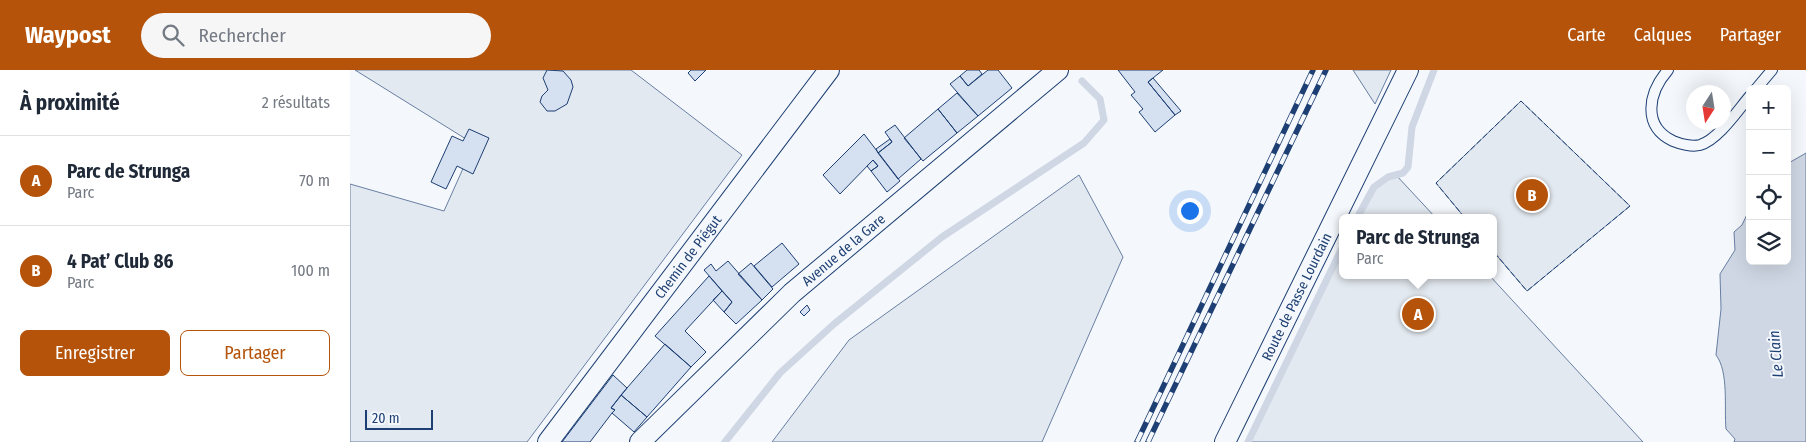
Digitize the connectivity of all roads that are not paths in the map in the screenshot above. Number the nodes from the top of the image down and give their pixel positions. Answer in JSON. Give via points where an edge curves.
{"nodes":[{"id":1,"x":829,"y":70,"type":"edge"},
{"id":2,"x":1058,"y":70,"type":"edge"},
{"id":3,"x":1408,"y":70,"type":"edge"},
{"id":4,"x":1668,"y":70,"type":"edge"},
{"id":5,"x":1772,"y":70,"type":"edge"},
{"id":6,"x":1759,"y":85,"type":"edge"},
{"id":7,"x":1746,"y":101,"type":"edge"},
{"id":8,"x":548,"y":442,"type":"edge"},
{"id":9,"x":640,"y":442,"type":"edge"},
{"id":10,"x":1225,"y":442,"type":"edge"}],
"edges":[{"from":1,"to":8,"type":"street","name":"Chemin de Piégut"},
{"from":2,"to":9,"type":"street","name":"Avenue de la Gare","via":[[792,293]]},
{"from":3,"to":10,"type":"street","name":"Route de Passe Lourdain"},
{"from":4,"to":7,"type":"lane","via":[[1652,99],[1652,119],[1660,135],[1680,144],[1700,144],[1718,133]]},
{"from":5,"to":6,"type":"lane"}]}
